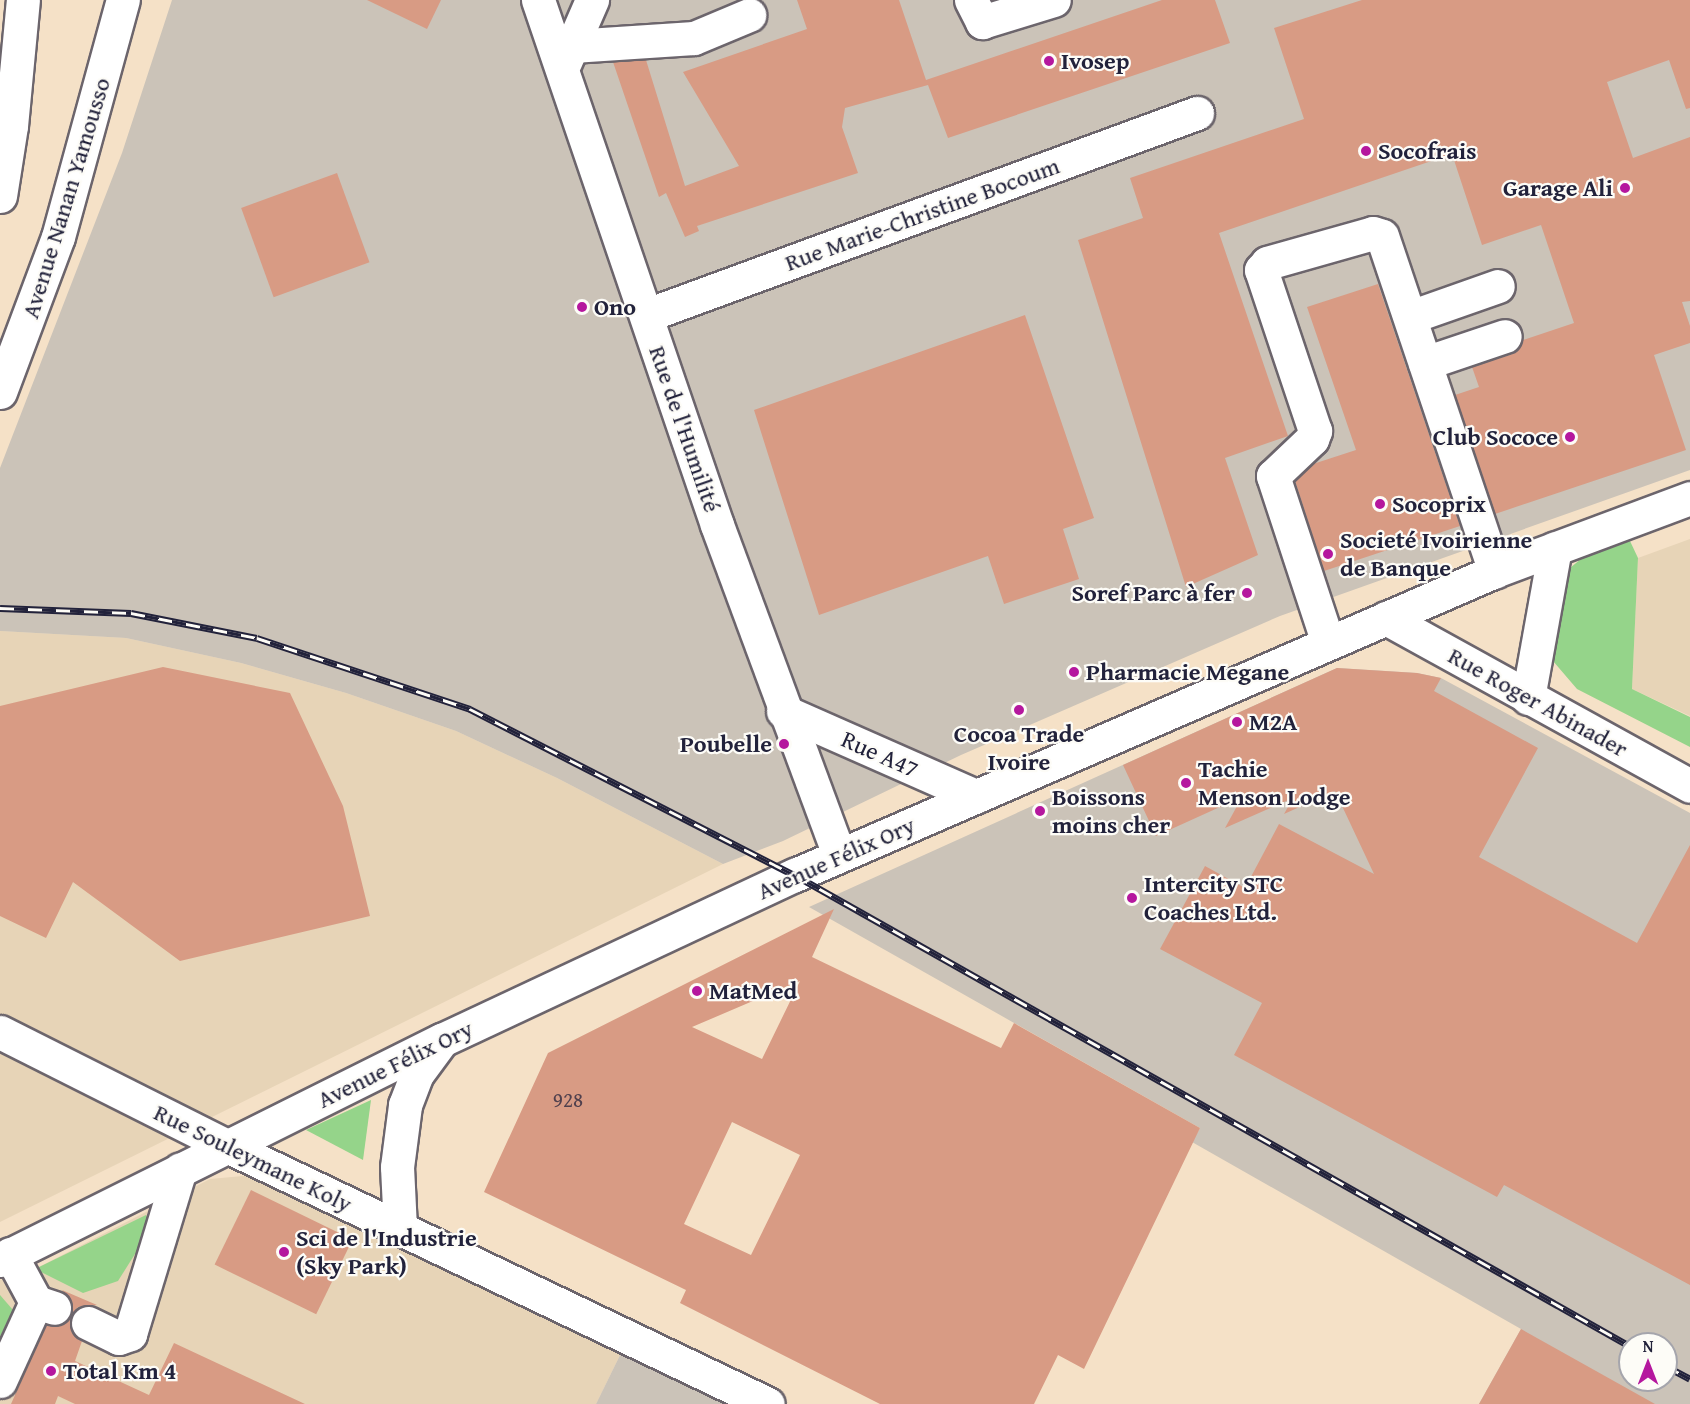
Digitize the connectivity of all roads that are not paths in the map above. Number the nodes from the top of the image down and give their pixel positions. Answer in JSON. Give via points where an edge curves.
{"nodes":[{"id":1,"x":23,"y":0,"type":"edge"},
{"id":2,"x":123,"y":0,"type":"edge"},
{"id":3,"x":592,"y":0,"type":"edge"},
{"id":4,"x":971,"y":0,"type":"edge"},
{"id":5,"x":1054,"y":0,"type":"edge"},
{"id":6,"x":531,"y":2,"type":"edge"},
{"id":7,"x":749,"y":15,"type":"dead end"},
{"id":8,"x":566,"y":59,"type":"junction"},
{"id":9,"x":1197,"y":113,"type":"dead end"},
{"id":10,"x":0,"y":196,"type":"edge"},
{"id":11,"x":1498,"y":286,"type":"dead end"},
{"id":12,"x":647,"y":315,"type":"junction"},
{"id":13,"x":1410,"y":317,"type":"junction"},
{"id":14,"x":1505,"y":336,"type":"dead end"},
{"id":15,"x":1425,"y":363,"type":"junction"},
{"id":16,"x":0,"y":392,"type":"edge"},
{"id":17,"x":1690,"y":498,"type":"edge"},
{"id":18,"x":1555,"y":548,"type":"junction"},
{"id":19,"x":1495,"y":571,"type":"junction"},
{"id":20,"x":1386,"y":618,"type":"junction"},
{"id":21,"x":1328,"y":643,"type":"junction"},
{"id":22,"x":1528,"y":698,"type":"junction"},
{"id":23,"x":783,"y":711,"type":"junction"},
{"id":24,"x":1690,"y":786,"type":"edge"},
{"id":25,"x":976,"y":796,"type":"junction"},
{"id":26,"x":839,"y":855,"type":"junction"},
{"id":27,"x":0,"y":1032,"type":"edge"},
{"id":28,"x":442,"y":1040,"type":"junction"},
{"id":29,"x":227,"y":1146,"type":"junction"},
{"id":30,"x":180,"y":1169,"type":"junction"},
{"id":31,"x":400,"y":1228,"type":"junction"},
{"id":32,"x":5,"y":1257,"type":"edge"},
{"id":33,"x":88,"y":1323,"type":"dead end"},
{"id":34,"x":0,"y":1382,"type":"edge"},
{"id":35,"x":768,"y":1404,"type":"edge"}],
"edges":[{"from":1,"to":10,"type":"street"},
{"from":2,"to":16,"type":"street","name":"Avenue Nanan Yamousso","via":[[58,237]]},
{"from":3,"to":8,"type":"street"},
{"from":4,"to":5,"type":"street","via":[[982,22]]},
{"from":6,"to":8,"type":"street","name":"Rue de l'Humilité"},
{"from":7,"to":8,"type":"street","via":[[694,38]]},
{"from":8,"to":12,"type":"street","name":"Rue de l'Humilité"},
{"from":9,"to":12,"type":"street","name":"Rue Marie-Christine Bocoum"},
{"from":11,"to":13,"type":"street"},
{"from":12,"to":23,"type":"street","name":"Rue de l'Humilité"},
{"from":13,"to":15,"type":"street"},
{"from":13,"to":21,"type":"street","via":[[1378,232],[1267,263],[1261,270],[1315,431],[1312,439],[1273,476]]},
{"from":14,"to":15,"type":"street"},
{"from":15,"to":19,"type":"street"},
{"from":17,"to":18,"type":"street","name":"Avenue Félix Ory"},
{"from":18,"to":19,"type":"street","name":"Avenue Félix Ory"},
{"from":18,"to":22,"type":"street"},
{"from":19,"to":20,"type":"street","name":"Avenue Félix Ory"},
{"from":20,"to":21,"type":"street","name":"Avenue Félix Ory"},
{"from":20,"to":22,"type":"street","name":"Rue Roger Abinader"},
{"from":21,"to":25,"type":"street","name":"Avenue Félix Ory"},
{"from":22,"to":24,"type":"street","name":"Rue Roger Abinader"},
{"from":23,"to":25,"type":"street","name":"Rue A47"},
{"from":23,"to":26,"type":"street","name":"Rue de l'Humilité"},
{"from":25,"to":26,"type":"street","name":"Avenue Félix Ory"},
{"from":26,"to":28,"type":"street","name":"Avenue Félix Ory"},
{"from":27,"to":29,"type":"street","name":"Rue Souleymane Koly"},
{"from":28,"to":29,"type":"street","name":"Avenue Félix Ory"},
{"from":28,"to":31,"type":"street","via":[[417,1074],[405,1105],[397,1167]]},
{"from":29,"to":30,"type":"street","name":"Avenue Félix Ory"},
{"from":29,"to":31,"type":"street","name":"Rue Souleymane Koly"},
{"from":30,"to":32,"type":"street","name":"Avenue Félix Ory"},
{"from":30,"to":33,"type":"street","via":[[130,1334],[119,1338]]},
{"from":31,"to":35,"type":"street","name":"Rue Souleymane Koly"},
{"from":32,"to":34,"type":"street","via":[[45,1305]]}]}
